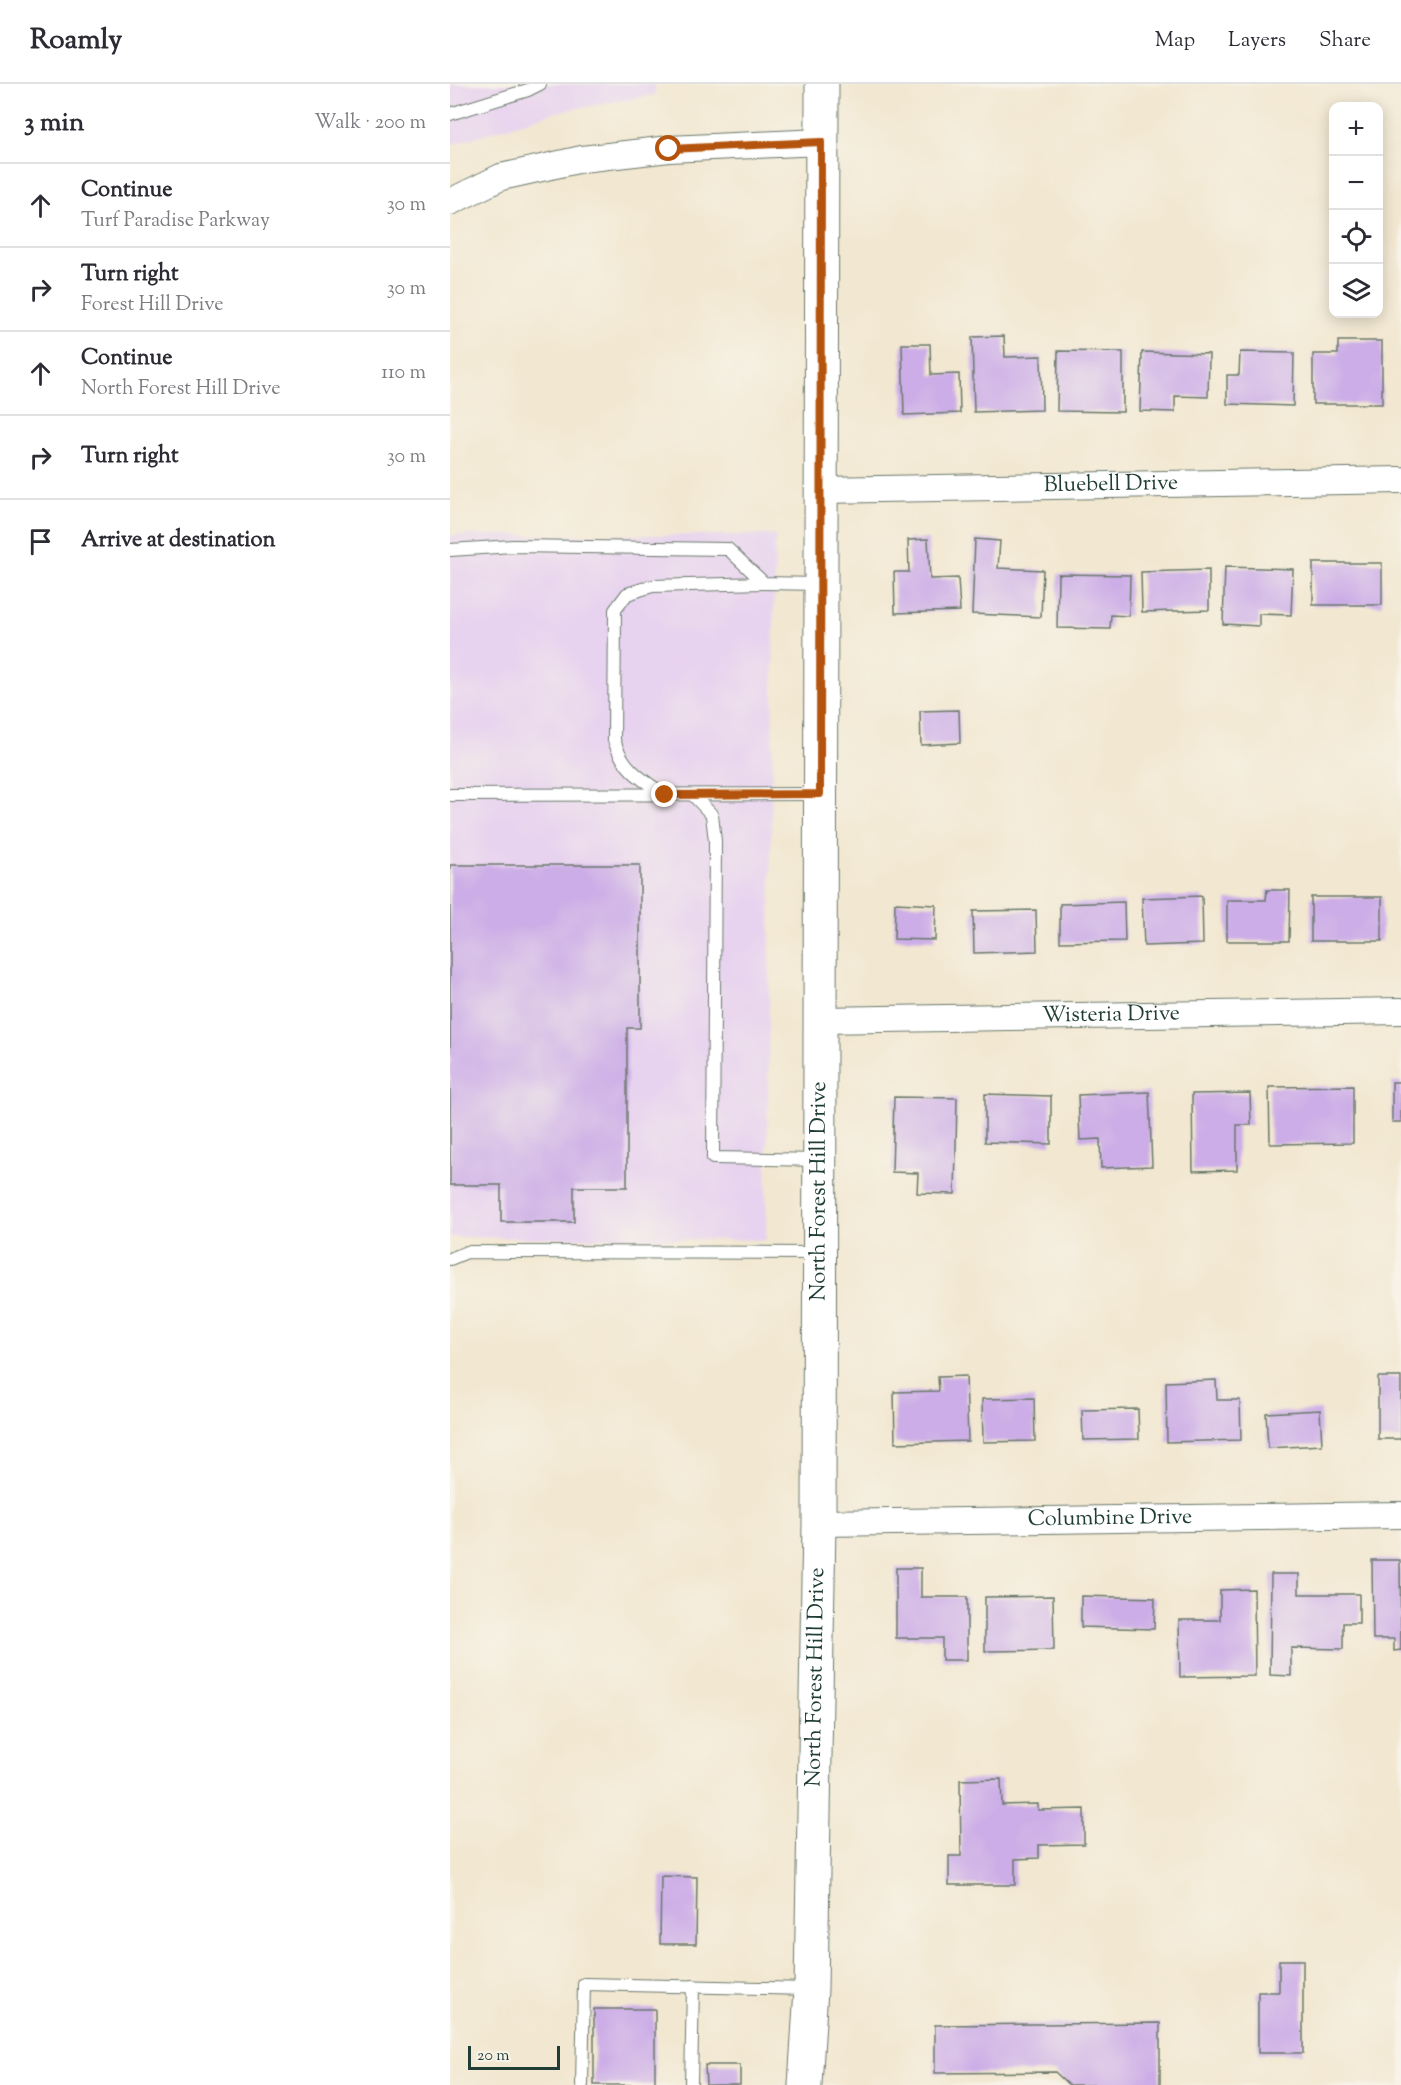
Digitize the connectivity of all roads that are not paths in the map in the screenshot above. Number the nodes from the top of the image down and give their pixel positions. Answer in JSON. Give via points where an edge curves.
{"nodes":[{"id":1,"x":540,"y":84,"type":"edge"},
{"id":2,"x":822,"y":84,"type":"edge"},
{"id":3,"x":450,"y":114,"type":"edge"},
{"id":4,"x":821,"y":142,"type":"junction"},
{"id":5,"x":450,"y":202,"type":"edge"},
{"id":6,"x":1401,"y":480,"type":"edge"},
{"id":7,"x":821,"y":490,"type":"junction"},
{"id":8,"x":450,"y":550,"type":"edge"},
{"id":9,"x":764,"y":583,"type":"junction"},
{"id":10,"x":820,"y":584,"type":"junction"},
{"id":11,"x":820,"y":794,"type":"junction"},
{"id":12,"x":450,"y":795,"type":"edge"},
{"id":13,"x":665,"y":795,"type":"junction"},
{"id":14,"x":693,"y":795,"type":"junction"},
{"id":15,"x":1401,"y":1011,"type":"edge"},
{"id":16,"x":820,"y":1020,"type":"junction"},
{"id":17,"x":820,"y":1160,"type":"junction"},
{"id":18,"x":820,"y":1253,"type":"junction"},
{"id":19,"x":450,"y":1259,"type":"edge"},
{"id":20,"x":1401,"y":1515,"type":"edge"},
{"id":21,"x":819,"y":1523,"type":"junction"},
{"id":22,"x":693,"y":1986,"type":"junction"},
{"id":23,"x":811,"y":1989,"type":"junction"},
{"id":24,"x":582,"y":2085,"type":"edge"},
{"id":25,"x":691,"y":2085,"type":"edge"},
{"id":26,"x":805,"y":2085,"type":"edge"}],
"edges":[{"from":1,"to":3,"type":"lane"},
{"from":2,"to":4,"type":"main road","name":"North Forest Hill Drive"},
{"from":4,"to":5,"type":"street","via":[[669,149],[582,159],[501,177]]},
{"from":4,"to":7,"type":"main road","name":"North Forest Hill Drive"},
{"from":6,"to":7,"type":"street","name":"Bluebell Drive"},
{"from":7,"to":10,"type":"main road","name":"North Forest Hill Drive"},
{"from":8,"to":9,"type":"lane","via":[[513,546],[728,549]]},
{"from":9,"to":10,"type":"lane"},
{"from":9,"to":13,"type":"lane","via":[[652,586],[627,594],[615,610],[614,740],[620,758],[638,777]]},
{"from":10,"to":11,"type":"main road","name":"North Forest Hill Drive"},
{"from":11,"to":14,"type":"lane"},
{"from":11,"to":16,"type":"main road","name":"North Forest Hill Drive"},
{"from":12,"to":13,"type":"lane"},
{"from":13,"to":14,"type":"lane"},
{"from":14,"to":17,"type":"lane","via":[[712,815],[714,841],[713,1158]]},
{"from":15,"to":16,"type":"street","name":"Wisteria Drive"},
{"from":16,"to":17,"type":"main road","name":"North Forest Hill Drive"},
{"from":17,"to":18,"type":"main road","name":"North Forest Hill Drive"},
{"from":18,"to":19,"type":"lane","via":[[467,1252]]},
{"from":18,"to":21,"type":"main road","name":"North Forest Hill Drive"},
{"from":20,"to":21,"type":"street","name":"Columbine Drive"},
{"from":21,"to":23,"type":"main road","name":"North Forest Hill Drive"},
{"from":22,"to":23,"type":"lane"},
{"from":22,"to":24,"type":"lane","via":[[584,1984]]},
{"from":22,"to":25,"type":"lane"},
{"from":23,"to":26,"type":"main road","name":"North Forest Hill Drive"}]}
